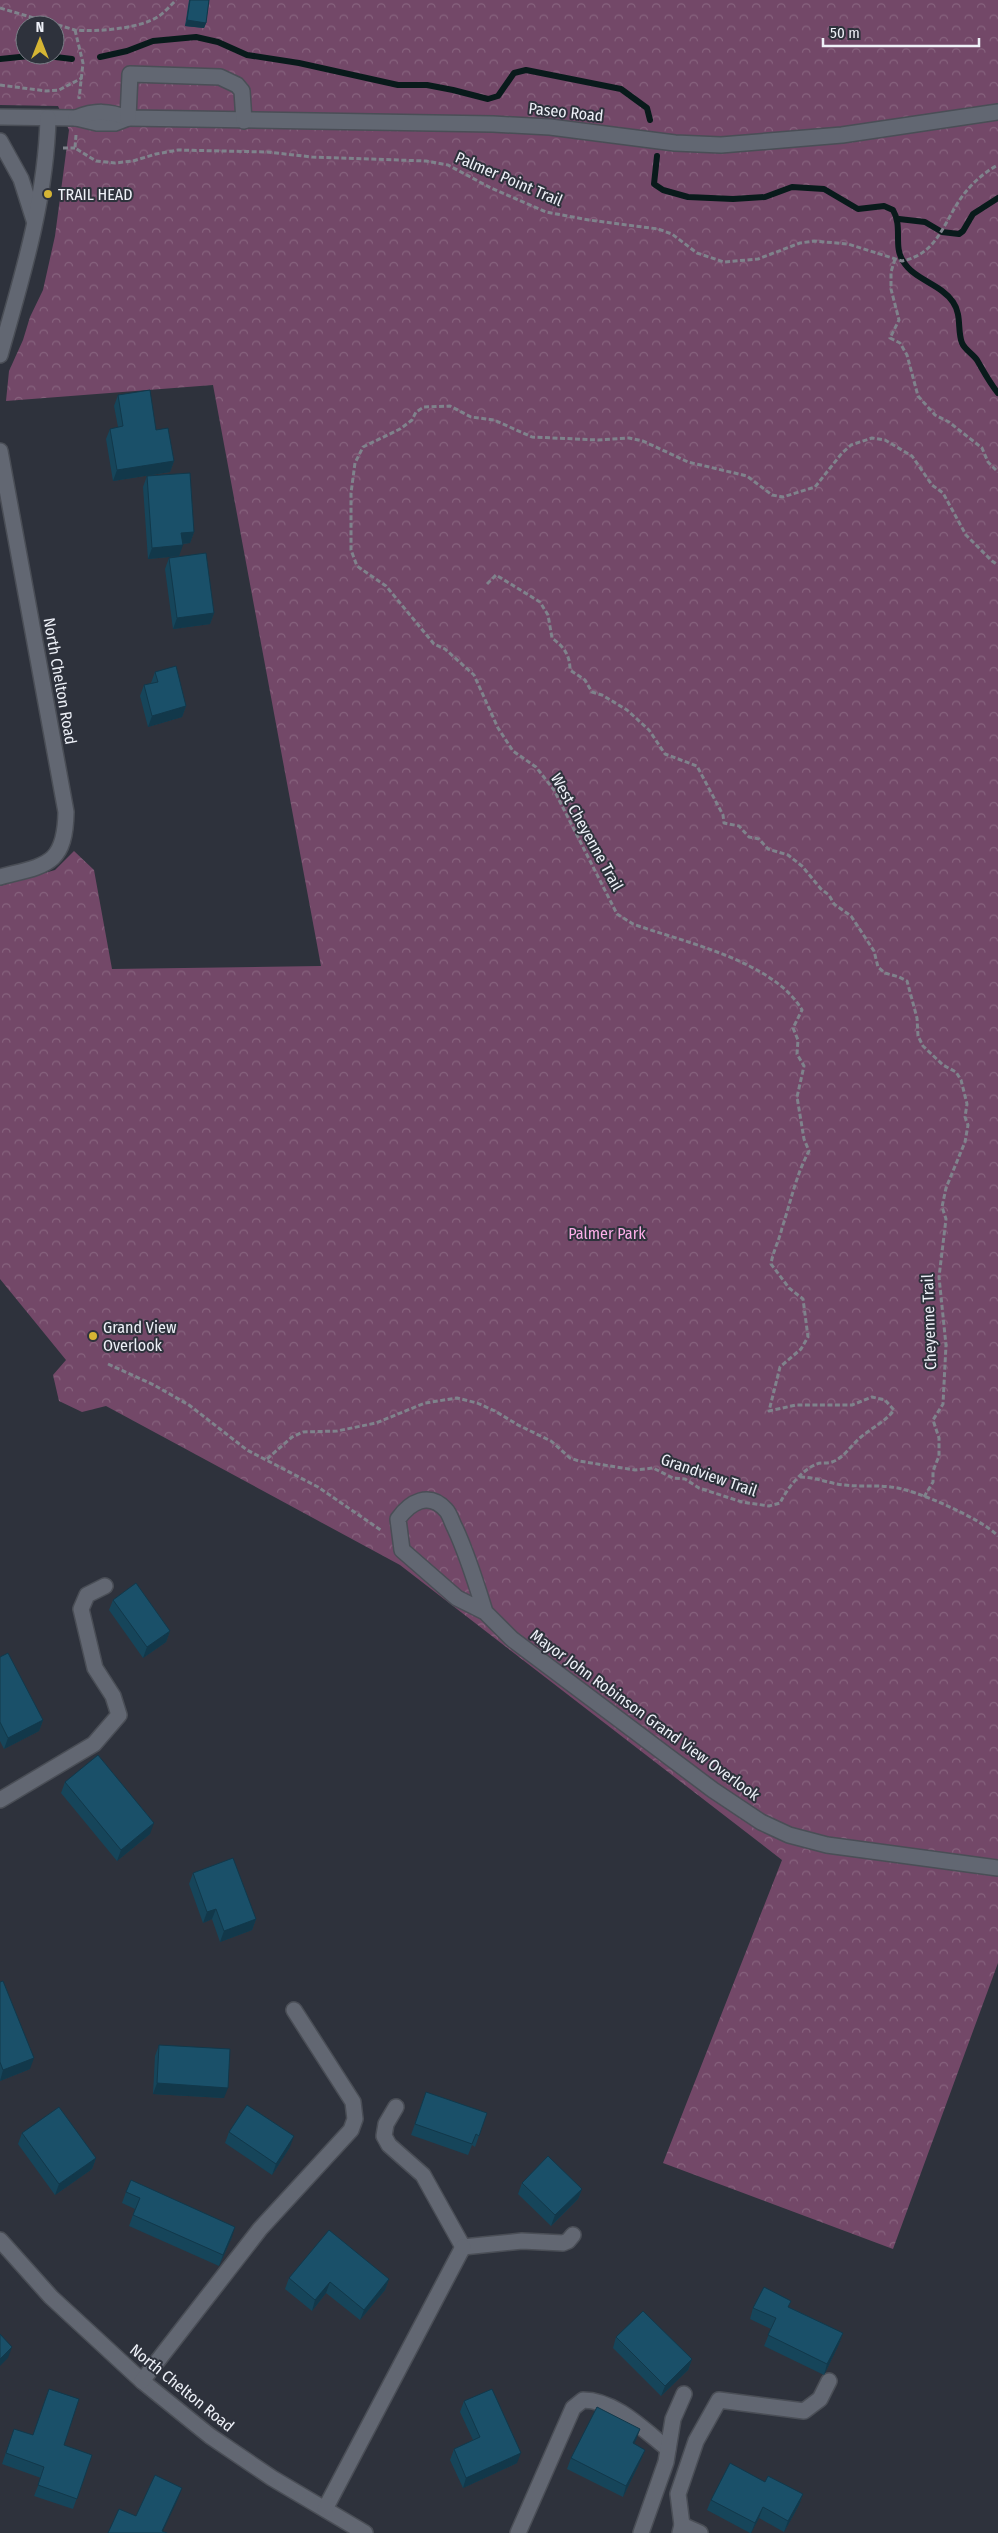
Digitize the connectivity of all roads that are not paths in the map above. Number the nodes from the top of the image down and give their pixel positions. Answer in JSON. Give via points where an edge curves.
{"nodes":[{"id":1,"x":998,"y":112,"type":"edge"},
{"id":2,"x":0,"y":117,"type":"edge"},
{"id":3,"x":48,"y":118,"type":"junction"},
{"id":4,"x":128,"y":118,"type":"junction"},
{"id":5,"x":244,"y":121,"type":"junction"},
{"id":6,"x":0,"y":141,"type":"edge"},
{"id":7,"x":35,"y":224,"type":"junction"},
{"id":8,"x":0,"y":355,"type":"edge"},
{"id":9,"x":0,"y":450,"type":"edge"},
{"id":10,"x":0,"y":877,"type":"edge"},
{"id":11,"x":105,"y":1586,"type":"dead end"},
{"id":12,"x":485,"y":1612,"type":"junction"},
{"id":13,"x":0,"y":1800,"type":"edge"},
{"id":14,"x":998,"y":1868,"type":"edge"},
{"id":15,"x":294,"y":2010,"type":"dead end"},
{"id":16,"x":396,"y":2108,"type":"dead end"},
{"id":17,"x":573,"y":2235,"type":"dead end"},
{"id":18,"x":0,"y":2240,"type":"edge"},
{"id":19,"x":463,"y":2247,"type":"junction"},
{"id":20,"x":142,"y":2380,"type":"junction"},
{"id":21,"x":829,"y":2381,"type":"dead end"},
{"id":22,"x":684,"y":2394,"type":"dead end"},
{"id":23,"x":668,"y":2449,"type":"junction"},
{"id":24,"x":325,"y":2510,"type":"junction"},
{"id":25,"x":681,"y":2529,"type":"edge"},
{"id":26,"x":365,"y":2533,"type":"edge"},
{"id":27,"x":518,"y":2533,"type":"edge"},
{"id":28,"x":640,"y":2533,"type":"edge"},
{"id":29,"x":700,"y":2533,"type":"edge"}],
"edges":[{"from":1,"to":5,"type":"street","name":"Paseo Road","via":[[842,134],[721,145],[493,124]]},
{"from":2,"to":3,"type":"street","name":"Paseo Road"},
{"from":3,"to":4,"type":"street","name":"Paseo Road","via":[[76,118],[105,112]]},
{"from":3,"to":7,"type":"street"},
{"from":4,"to":5,"type":"street","name":"Paseo Road"},
{"from":4,"to":5,"type":"street","via":[[130,74],[225,79],[242,91]]},
{"from":6,"to":7,"type":"street","via":[[21,179]]},
{"from":7,"to":8,"type":"street"},
{"from":9,"to":10,"type":"street","name":"North Chelton Road","via":[[66,812],[66,835],[62,850],[49,861]]},
{"from":11,"to":13,"type":"street","via":[[87,1595],[81,1609],[95,1668],[114,1696],[119,1716],[94,1744]]},
{"from":12,"to":12,"type":"street","via":[[469,1559],[446,1510],[431,1501],[417,1500],[398,1519],[402,1550],[457,1598]]},
{"from":12,"to":14,"type":"street","name":"Mayor John Robinson Grand View Overlook","via":[[512,1639],[713,1790],[761,1822],[789,1835],[826,1845]]},
{"from":15,"to":20,"type":"street","via":[[353,2102],[355,2119],[351,2130],[260,2229]]},
{"from":16,"to":19,"type":"street","via":[[386,2124],[384,2136],[388,2146],[423,2175]]},
{"from":17,"to":19,"type":"street","via":[[563,2243],[500,2242]]},
{"from":18,"to":20,"type":"street","name":"North Chelton Road","via":[[51,2297]]},
{"from":19,"to":24,"type":"street"},
{"from":20,"to":24,"type":"street","name":"North Chelton Road","via":[[210,2436]]},
{"from":21,"to":25,"type":"street","via":[[820,2399],[804,2411],[719,2400],[696,2441],[678,2494]]},
{"from":22,"to":23,"type":"street","via":[[673,2419]]},
{"from":23,"to":27,"type":"street","via":[[628,2417],[596,2400],[582,2400],[573,2408]]},
{"from":23,"to":28,"type":"street"},
{"from":24,"to":26,"type":"street","name":"North Chelton Road"},
{"from":25,"to":29,"type":"street"}]}
